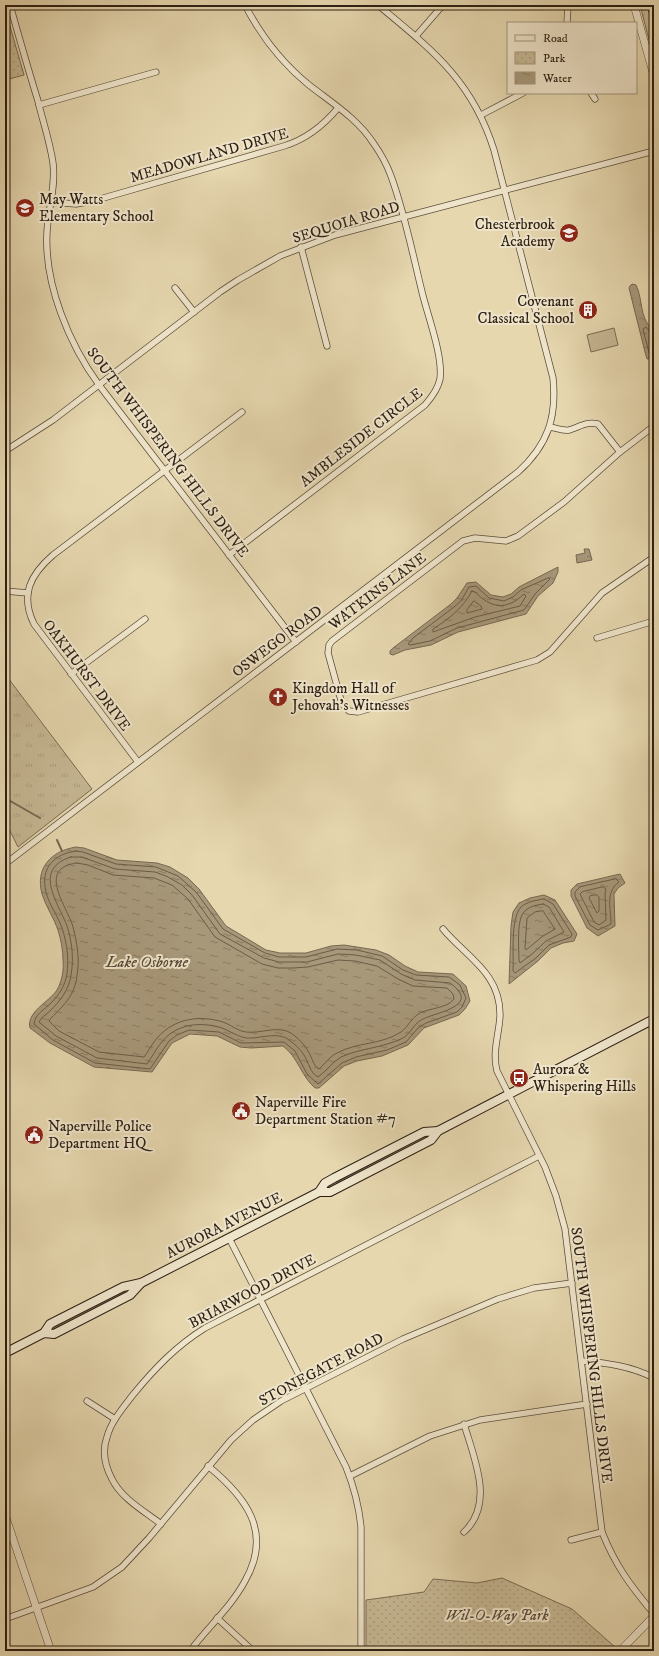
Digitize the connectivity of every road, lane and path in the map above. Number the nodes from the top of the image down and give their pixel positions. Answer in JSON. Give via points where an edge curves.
{"nodes":[{"id":1,"x":10,"y":5,"type":"edge"},
{"id":2,"x":246,"y":5,"type":"edge"},
{"id":3,"x":378,"y":5,"type":"edge"},
{"id":4,"x":443,"y":5,"type":"edge"},
{"id":5,"x":568,"y":5,"type":"edge"},
{"id":6,"x":634,"y":5,"type":"edge"},
{"id":7,"x":651,"y":5,"type":"edge"},
{"id":8,"x":654,"y":18,"type":"edge"},
{"id":9,"x":567,"y":22,"type":"edge"},
{"id":10,"x":416,"y":36,"type":"junction"},
{"id":11,"x":156,"y":72,"type":"dead end"},
{"id":12,"x":654,"y":76,"type":"edge"},
{"id":13,"x":521,"y":94,"type":"edge"},
{"id":14,"x":592,"y":94,"type":"edge"},
{"id":15,"x":595,"y":99,"type":"dead end"},
{"id":16,"x":39,"y":105,"type":"junction"},
{"id":17,"x":338,"y":108,"type":"junction"},
{"id":18,"x":481,"y":115,"type":"junction"},
{"id":19,"x":654,"y":151,"type":"edge"},
{"id":20,"x":504,"y":190,"type":"junction"},
{"id":21,"x":51,"y":202,"type":"junction"},
{"id":22,"x":403,"y":217,"type":"junction"},
{"id":23,"x":301,"y":247,"type":"junction"},
{"id":24,"x":175,"y":288,"type":"dead end"},
{"id":25,"x":194,"y":312,"type":"junction"},
{"id":26,"x":327,"y":346,"type":"dead end"},
{"id":27,"x":99,"y":385,"type":"junction"},
{"id":28,"x":242,"y":412,"type":"dead end"},
{"id":29,"x":550,"y":426,"type":"junction"},
{"id":30,"x":654,"y":426,"type":"edge"},
{"id":31,"x":5,"y":451,"type":"edge"},
{"id":32,"x":620,"y":452,"type":"junction"},
{"id":33,"x":166,"y":471,"type":"junction"},
{"id":34,"x":228,"y":555,"type":"junction"},
{"id":35,"x":654,"y":557,"type":"edge"},
{"id":36,"x":5,"y":591,"type":"edge"},
{"id":37,"x":28,"y":592,"type":"junction"},
{"id":38,"x":145,"y":619,"type":"dead end"},
{"id":39,"x":654,"y":621,"type":"edge"},
{"id":40,"x":597,"y":638,"type":"dead end"},
{"id":41,"x":296,"y":642,"type":"junction"},
{"id":42,"x":71,"y":674,"type":"junction"},
{"id":43,"x":138,"y":762,"type":"junction"},
{"id":44,"x":5,"y":864,"type":"edge"},
{"id":45,"x":443,"y":929,"type":"dead end"},
{"id":46,"x":654,"y":1019,"type":"edge"},
{"id":47,"x":508,"y":1095,"type":"junction"},
{"id":48,"x":539,"y":1156,"type":"junction"},
{"id":49,"x":229,"y":1238,"type":"junction"},
{"id":50,"x":572,"y":1283,"type":"junction"},
{"id":51,"x":260,"y":1299,"type":"junction"},
{"id":52,"x":5,"y":1353,"type":"edge"},
{"id":53,"x":582,"y":1361,"type":"junction"},
{"id":54,"x":654,"y":1378,"type":"edge"},
{"id":55,"x":306,"y":1388,"type":"junction"},
{"id":56,"x":87,"y":1401,"type":"dead end"},
{"id":57,"x":587,"y":1404,"type":"junction"},
{"id":58,"x":115,"y":1419,"type":"junction"},
{"id":59,"x":464,"y":1424,"type":"junction"},
{"id":60,"x":208,"y":1466,"type":"junction"},
{"id":61,"x":350,"y":1476,"type":"junction"},
{"id":62,"x":5,"y":1515,"type":"edge"},
{"id":63,"x":160,"y":1524,"type":"junction"},
{"id":64,"x":464,"y":1532,"type":"dead end"},
{"id":65,"x":602,"y":1532,"type":"junction"},
{"id":66,"x":571,"y":1540,"type":"dead end"},
{"id":67,"x":36,"y":1608,"type":"junction"},
{"id":68,"x":654,"y":1615,"type":"edge"},
{"id":69,"x":217,"y":1618,"type":"junction"},
{"id":70,"x":5,"y":1619,"type":"edge"},
{"id":71,"x":251,"y":1649,"type":"dead end"},
{"id":72,"x":51,"y":1651,"type":"edge"},
{"id":73,"x":190,"y":1651,"type":"edge"},
{"id":74,"x":360,"y":1651,"type":"edge"},
{"id":75,"x":620,"y":1651,"type":"edge"}],
"edges":[{"from":1,"to":16,"type":"street","name":"SOUTH WHISPERING HILLS DRIVE"},
{"from":2,"to":17,"type":"street","name":"AMBLESIDE CIRCLE","via":[[261,33],[280,58]]},
{"from":3,"to":10,"type":"street","name":"OSWEGO ROAD"},
{"from":4,"to":10,"type":"street"},
{"from":5,"to":9,"type":"street"},
{"from":6,"to":12,"type":"street"},
{"from":7,"to":8,"type":"street"},
{"from":10,"to":18,"type":"street","name":"OSWEGO ROAD","via":[[453,72]]},
{"from":11,"to":16,"type":"street"},
{"from":13,"to":18,"type":"street"},
{"from":14,"to":15,"type":"street"},
{"from":16,"to":21,"type":"street","name":"SOUTH WHISPERING HILLS DRIVE","via":[[53,164]]},
{"from":17,"to":21,"type":"street","name":"MEADOWLAND DRIVE","via":[[318,130],[295,143],[93,201],[76,204]]},
{"from":17,"to":22,"type":"street","name":"AMBLESIDE CIRCLE","via":[[357,123],[381,155],[391,177]]},
{"from":18,"to":20,"type":"street","name":"OSWEGO ROAD","via":[[494,150]]},
{"from":19,"to":20,"type":"street","name":"SEQUOIA ROAD"},
{"from":20,"to":22,"type":"street","name":"SEQUOIA ROAD"},
{"from":20,"to":29,"type":"street","name":"OSWEGO ROAD","via":[[553,378],[555,403]]},
{"from":21,"to":27,"type":"street","name":"SOUTH WHISPERING HILLS DRIVE","via":[[47,244],[51,277],[71,340]]},
{"from":22,"to":23,"type":"street","name":"SEQUOIA ROAD"},
{"from":22,"to":34,"type":"street","name":"AMBLESIDE CIRCLE","via":[[439,358],[440,378],[435,392],[425,405]]},
{"from":23,"to":25,"type":"street","name":"SEQUOIA ROAD","via":[[238,280]]},
{"from":23,"to":26,"type":"street"},
{"from":24,"to":25,"type":"street"},
{"from":25,"to":27,"type":"street","name":"SEQUOIA ROAD"},
{"from":27,"to":31,"type":"street","name":"SEQUOIA ROAD","via":[[37,432]]},
{"from":27,"to":33,"type":"street","name":"SOUTH WHISPERING HILLS DRIVE"},
{"from":28,"to":33,"type":"street","name":"OAKHURST DRIVE"},
{"from":29,"to":32,"type":"street","via":[[564,430],[588,423],[598,424]]},
{"from":29,"to":41,"type":"street","name":"OSWEGO ROAD","via":[[535,455],[518,472]]},
{"from":30,"to":32,"type":"street","name":"WATKINS LANE"},
{"from":32,"to":35,"type":"street","name":"WATKINS LANE","via":[[564,502],[518,536],[506,541],[475,538],[463,541],[332,641],[328,653],[342,704],[348,711],[358,712],[537,660],[550,652],[602,592]]},
{"from":33,"to":34,"type":"street","name":"SOUTH WHISPERING HILLS DRIVE"},
{"from":33,"to":37,"type":"street","name":"OAKHURST DRIVE","via":[[41,566],[35,573]]},
{"from":34,"to":41,"type":"street","name":"SOUTH WHISPERING HILLS DRIVE"},
{"from":36,"to":37,"type":"street"},
{"from":37,"to":42,"type":"street","name":"OAKHURST DRIVE","via":[[28,609],[34,624]]},
{"from":38,"to":42,"type":"street"},
{"from":39,"to":40,"type":"street"},
{"from":41,"to":43,"type":"street","name":"OSWEGO ROAD"},
{"from":42,"to":43,"type":"street","name":"OAKHURST DRIVE"},
{"from":43,"to":44,"type":"street","name":"OSWEGO ROAD"},
{"from":45,"to":47,"type":"street","name":"SOUTH WHISPERING HILLS DRIVE","via":[[483,968],[495,988],[500,1014],[495,1063]]},
{"from":46,"to":47,"type":"main road","name":"AURORA AVENUE"},
{"from":47,"to":48,"type":"street","name":"SOUTH WHISPERING HILLS DRIVE"},
{"from":47,"to":49,"type":"main road","name":"AURORA AVENUE","via":[[438,1131],[432,1140],[330,1192],[319,1192]]},
{"from":48,"to":50,"type":"street","name":"SOUTH WHISPERING HILLS DRIVE","via":[[550,1179],[563,1219]]},
{"from":48,"to":51,"type":"street","name":"BRIARWOOD DRIVE"},
{"from":49,"to":51,"type":"street"},
{"from":49,"to":52,"type":"main road","name":"AURORA AVENUE","via":[[141,1283],[130,1295],[54,1334],[44,1333]]},
{"from":50,"to":53,"type":"street","name":"SOUTH WHISPERING HILLS DRIVE"},
{"from":50,"to":55,"type":"street","name":"STONEGATE ROAD","via":[[534,1288],[498,1299],[403,1339]]},
{"from":51,"to":55,"type":"street"},
{"from":51,"to":58,"type":"street","name":"BRIARWOOD DRIVE","via":[[205,1328],[183,1343],[150,1374]]},
{"from":53,"to":54,"type":"street","via":[[623,1366]]},
{"from":53,"to":57,"type":"street","name":"SOUTH WHISPERING HILLS DRIVE"},
{"from":55,"to":60,"type":"street","name":"STONEGATE ROAD","via":[[281,1400],[253,1420]]},
{"from":55,"to":61,"type":"street"},
{"from":56,"to":58,"type":"street"},
{"from":57,"to":59,"type":"street","via":[[488,1418]]},
{"from":57,"to":65,"type":"street","name":"SOUTH WHISPERING HILLS DRIVE"},
{"from":58,"to":63,"type":"street","name":"BRIARWOOD DRIVE","via":[[104,1449],[108,1471],[118,1489]]},
{"from":59,"to":61,"type":"street","via":[[430,1436]]},
{"from":59,"to":64,"type":"street","via":[[479,1478],[480,1500],[472,1525]]},
{"from":60,"to":63,"type":"street","name":"STONEGATE ROAD"},
{"from":60,"to":69,"type":"street","via":[[232,1486],[247,1507],[252,1516],[256,1538],[253,1561],[245,1581]]},
{"from":61,"to":74,"type":"street","via":[[359,1508],[361,1527]]},
{"from":62,"to":67,"type":"street"},
{"from":63,"to":67,"type":"street","name":"STONEGATE ROAD","via":[[122,1567],[101,1583]]},
{"from":65,"to":66,"type":"street"},
{"from":65,"to":68,"type":"street","name":"SOUTH WHISPERING HILLS DRIVE","via":[[619,1569]]},
{"from":67,"to":70,"type":"street","name":"STONEGATE ROAD"},
{"from":67,"to":72,"type":"street"},
{"from":68,"to":75,"type":"street"},
{"from":69,"to":71,"type":"street"},
{"from":69,"to":73,"type":"street"}]}
